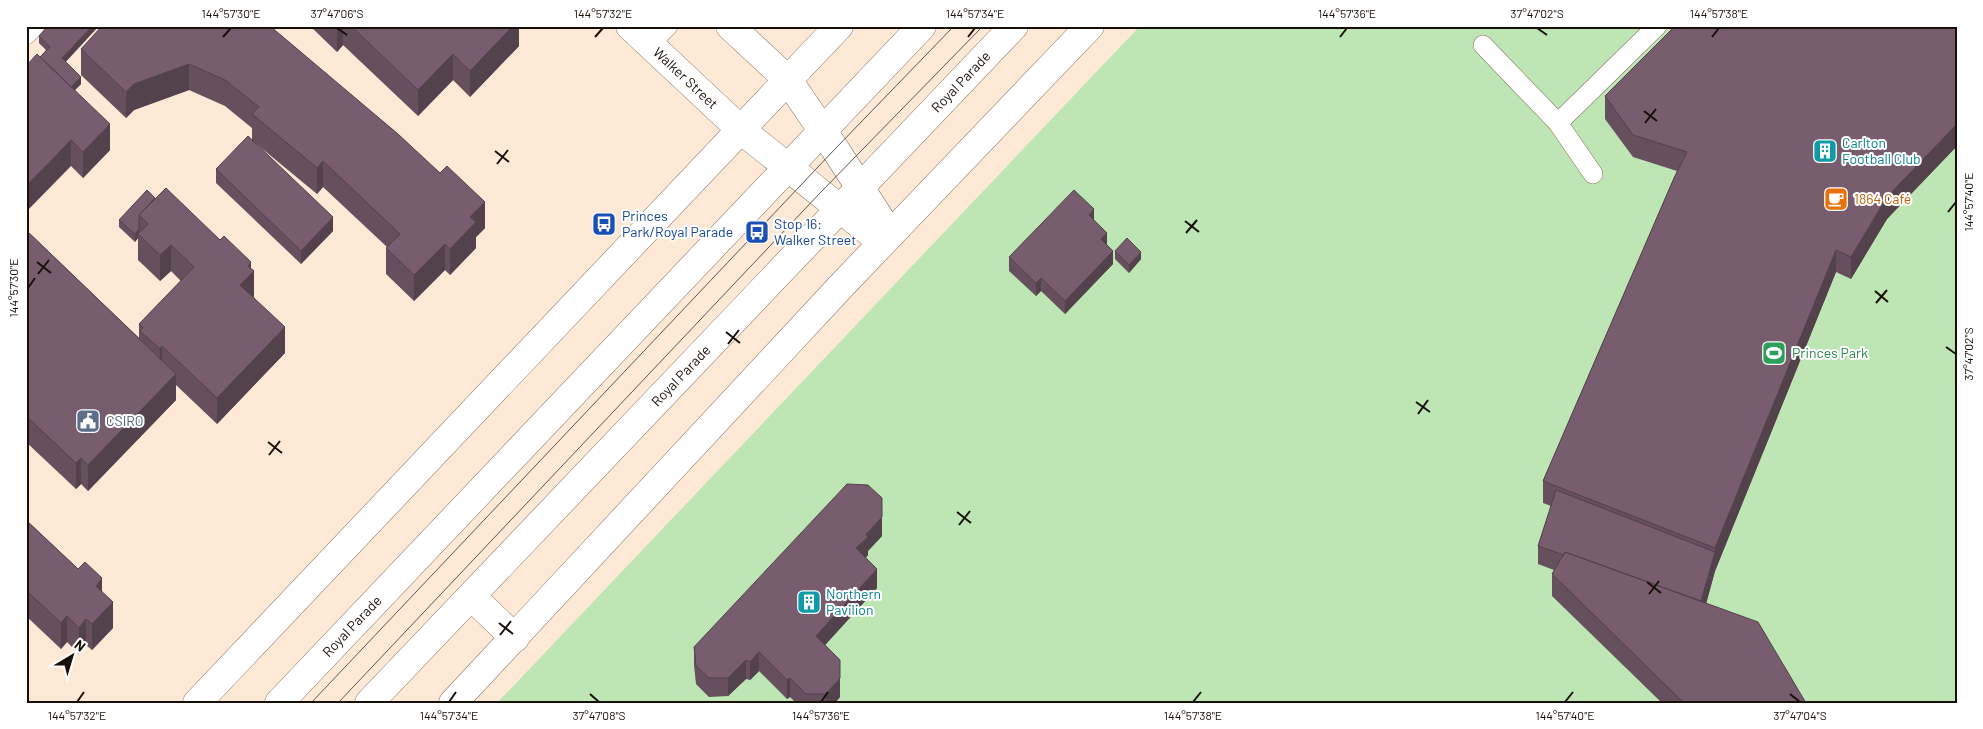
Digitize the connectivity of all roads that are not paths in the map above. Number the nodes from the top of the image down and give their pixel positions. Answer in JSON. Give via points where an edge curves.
{"nodes":[{"id":1,"x":34,"y":26,"type":"edge"},
{"id":2,"x":730,"y":26,"type":"edge"},
{"id":3,"x":839,"y":26,"type":"edge"},
{"id":4,"x":922,"y":26,"type":"edge"},
{"id":5,"x":1014,"y":26,"type":"edge"},
{"id":6,"x":1090,"y":26,"type":"edge"},
{"id":7,"x":1657,"y":26,"type":"edge"},
{"id":8,"x":649,"y":32,"type":"edge"},
{"id":9,"x":26,"y":35,"type":"edge"},
{"id":10,"x":1482,"y":45,"type":"dead end"},
{"id":11,"x":788,"y":80,"type":"junction"},
{"id":12,"x":1558,"y":123,"type":"junction"},
{"id":13,"x":822,"y":129,"type":"junction"},
{"id":14,"x":741,"y":130,"type":"junction"},
{"id":15,"x":787,"y":167,"type":"junction"},
{"id":16,"x":1593,"y":174,"type":"dead end"},
{"id":17,"x":860,"y":187,"type":"junction"},
{"id":18,"x":840,"y":209,"type":"junction"},
{"id":19,"x":886,"y":238,"type":"junction"},
{"id":20,"x":471,"y":596,"type":"junction"},
{"id":21,"x":515,"y":638,"type":"junction"},
{"id":22,"x":197,"y":703,"type":"edge"},
{"id":23,"x":279,"y":703,"type":"edge"},
{"id":24,"x":369,"y":703,"type":"edge"},
{"id":25,"x":453,"y":703,"type":"edge"}],
"edges":[{"from":1,"to":9,"type":"lane"},
{"from":2,"to":11,"type":"main road"},
{"from":3,"to":11,"type":"main road"},
{"from":4,"to":13,"type":"main road","name":"Royal Parade"},
{"from":5,"to":17,"type":"main road","name":"Royal Parade"},
{"from":6,"to":19,"type":"main road"},
{"from":7,"to":12,"type":"lane"},
{"from":8,"to":14,"type":"main road","name":"Walker Street"},
{"from":10,"to":12,"type":"lane"},
{"from":11,"to":13,"type":"main road"},
{"from":11,"to":14,"type":"main road"},
{"from":12,"to":16,"type":"lane"},
{"from":13,"to":15,"type":"main road","name":"Royal Parade"},
{"from":13,"to":17,"type":"main road"},
{"from":14,"to":15,"type":"main road","name":"Walker Street"},
{"from":14,"to":22,"type":"main road"},
{"from":15,"to":18,"type":"main road","name":"Walker Street"},
{"from":15,"to":23,"type":"main road","name":"Royal Parade"},
{"from":17,"to":18,"type":"main road","name":"Royal Parade"},
{"from":17,"to":19,"type":"main road"},
{"from":18,"to":19,"type":"main road","name":"Walker Street"},
{"from":18,"to":20,"type":"main road","name":"Royal Parade"},
{"from":19,"to":21,"type":"main road"},
{"from":20,"to":21,"type":"main road"},
{"from":20,"to":24,"type":"main road","name":"Royal Parade"},
{"from":21,"to":25,"type":"main road"}]}
